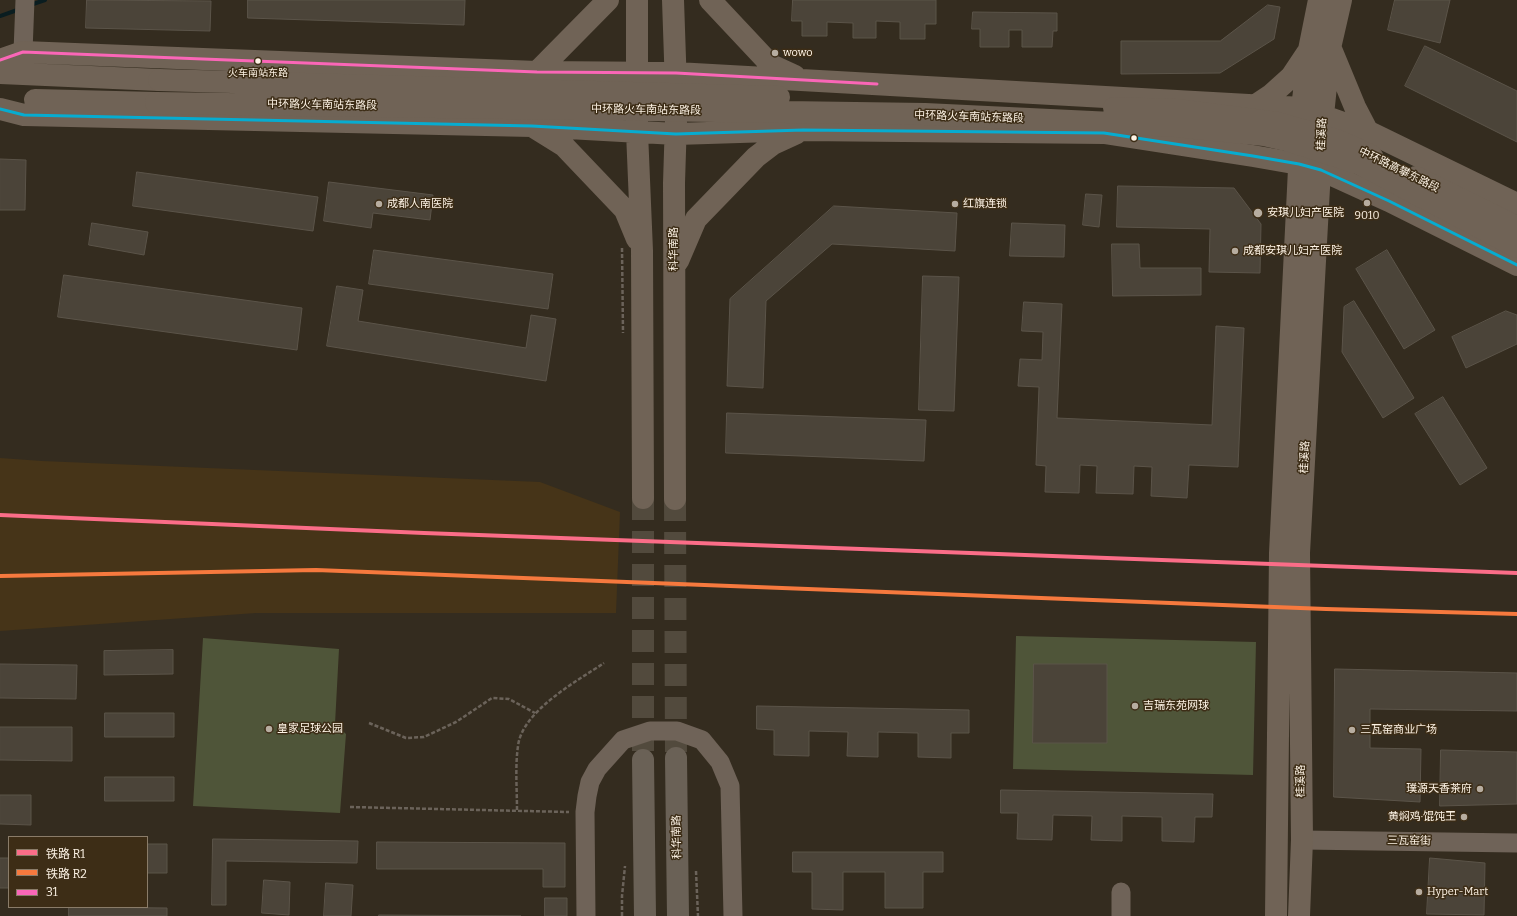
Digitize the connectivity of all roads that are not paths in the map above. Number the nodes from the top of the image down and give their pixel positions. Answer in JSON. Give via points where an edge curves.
{"nodes":[{"id":1,"x":608,"y":0,"type":"edge"},
{"id":2,"x":636,"y":0,"type":"edge"},
{"id":3,"x":673,"y":0,"type":"edge"},
{"id":4,"x":710,"y":0,"type":"edge"},
{"id":5,"x":1320,"y":0,"type":"edge"},
{"id":6,"x":1341,"y":0,"type":"edge"},
{"id":7,"x":24,"y":8,"type":"edge"},
{"id":8,"x":1330,"y":48,"type":"junction"},
{"id":9,"x":1309,"y":50,"type":"junction"},
{"id":10,"x":23,"y":52,"type":"junction"},
{"id":11,"x":0,"y":60,"type":"edge"},
{"id":12,"x":0,"y":72,"type":"edge"},
{"id":13,"x":537,"y":72,"type":"junction"},
{"id":14,"x":676,"y":73,"type":"junction"},
{"id":15,"x":638,"y":74,"type":"junction"},
{"id":16,"x":803,"y":80,"type":"junction"},
{"id":17,"x":0,"y":99,"type":"edge"},
{"id":18,"x":1256,"y":105,"type":"junction"},
{"id":19,"x":1302,"y":108,"type":"junction"},
{"id":20,"x":0,"y":109,"type":"edge"},
{"id":21,"x":1323,"y":115,"type":"junction"},
{"id":22,"x":1278,"y":122,"type":"joint"},
{"id":23,"x":532,"y":126,"type":"junction"},
{"id":24,"x":803,"y":130,"type":"junction"},
{"id":25,"x":637,"y":132,"type":"junction"},
{"id":26,"x":1368,"y":132,"type":"junction"},
{"id":27,"x":676,"y":134,"type":"junction"},
{"id":28,"x":1290,"y":142,"type":"joint"},
{"id":29,"x":1299,"y":164,"type":"junction"},
{"id":30,"x":1321,"y":170,"type":"junction"},
{"id":31,"x":1517,"y":204,"type":"edge"},
{"id":32,"x":1517,"y":227,"type":"edge"},
{"id":33,"x":1517,"y":247,"type":"edge"},
{"id":34,"x":642,"y":251,"type":"junction"},
{"id":35,"x":1517,"y":265,"type":"edge"},
{"id":36,"x":674,"y":269,"type":"junction"},
{"id":37,"x":642,"y":498,"type":"tunnel mouth"},
{"id":38,"x":675,"y":499,"type":"tunnel mouth"},
{"id":39,"x":676,"y":758,"type":"tunnel mouth"},
{"id":40,"x":643,"y":760,"type":"tunnel mouth"},
{"id":41,"x":1302,"y":840,"type":"junction"},
{"id":42,"x":1517,"y":843,"type":"edge"},
{"id":43,"x":1122,"y":892,"type":"dead end"},
{"id":44,"x":586,"y":916,"type":"edge"},
{"id":45,"x":644,"y":916,"type":"edge"},
{"id":46,"x":678,"y":916,"type":"edge"},
{"id":47,"x":733,"y":916,"type":"edge"},
{"id":48,"x":1121,"y":916,"type":"edge"},
{"id":49,"x":1276,"y":916,"type":"edge"},
{"id":50,"x":1299,"y":916,"type":"edge"}],
"edges":[{"from":1,"to":13,"type":"main road"},
{"from":2,"to":15,"type":"main road"},
{"from":3,"to":14,"type":"main road","name":"科华南路"},
{"from":4,"to":16,"type":"main road","via":[[771,65]]},
{"from":5,"to":9,"type":"main road","name":"桂溪路"},
{"from":6,"to":8,"type":"main road","name":"桂溪路"},
{"from":7,"to":10,"type":"street"},
{"from":8,"to":21,"type":"main road","name":"桂溪路"},
{"from":8,"to":26,"type":"main road"},
{"from":9,"to":18,"type":"main road","via":[[1291,77]]},
{"from":9,"to":19,"type":"main road","name":"桂溪路"},
{"from":10,"to":11,"type":"main road"},
{"from":10,"to":13,"type":"main road"},
{"from":12,"to":22,"type":"main road","name":"中环路火车南站东路段","bridge":true,"via":[[159,80],[1177,110]]},
{"from":13,"to":15,"type":"main road"},
{"from":14,"to":15,"type":"main road"},
{"from":14,"to":16,"type":"main road"},
{"from":14,"to":27,"type":"main road","name":"科华南路"},
{"from":15,"to":25,"type":"main road"},
{"from":16,"to":18,"type":"main road"},
{"from":17,"to":28,"type":"main road","name":"中环路火车南站东路段","bridge":true,"via":[[925,114],[1175,126],[1264,136]]},
{"from":18,"to":19,"type":"main road"},
{"from":19,"to":21,"type":"main road"},
{"from":19,"to":29,"type":"main road","name":"桂溪路"},
{"from":20,"to":23,"type":"main road","via":[[24,115]]},
{"from":21,"to":26,"type":"main road"},
{"from":21,"to":30,"type":"main road","name":"桂溪路"},
{"from":22,"to":32,"type":"main road","name":"中环路高攀东路段","bridge":true,"via":[[1337,140]]},
{"from":23,"to":25,"type":"main road"},
{"from":23,"to":34,"type":"main road","via":[[564,146],[625,210]]},
{"from":24,"to":27,"type":"main road"},
{"from":24,"to":29,"type":"main road","via":[[1104,133]]},
{"from":24,"to":36,"type":"main road","via":[[773,144],[756,157],[696,219]]},
{"from":25,"to":27,"type":"main road"},
{"from":25,"to":34,"type":"main road"},
{"from":26,"to":31,"type":"main road"},
{"from":27,"to":36,"type":"main road","name":"科华南路"},
{"from":28,"to":33,"type":"main road","name":"中环路高攀东路段","bridge":true,"via":[[1360,164]]},
{"from":29,"to":30,"type":"main road"},
{"from":29,"to":49,"type":"main road","name":"桂溪路","via":[[1280,553]]},
{"from":30,"to":35,"type":"main road"},
{"from":30,"to":41,"type":"main road","name":"桂溪路","via":[[1300,553]]},
{"from":34,"to":37,"type":"main road"},
{"from":36,"to":38,"type":"main road","name":"科华南路"},
{"from":39,"to":46,"type":"highway","name":"科华南路"},
{"from":40,"to":45,"type":"highway"},
{"from":41,"to":42,"type":"street","name":"三瓦窑街"},
{"from":41,"to":50,"type":"main road","name":"桂溪路"},
{"from":43,"to":48,"type":"street"},
{"from":44,"to":47,"type":"street","via":[[585,812],[590,782],[597,769],[622,740],[650,731],[677,731],[702,740],[720,762],[730,786]]}]}
